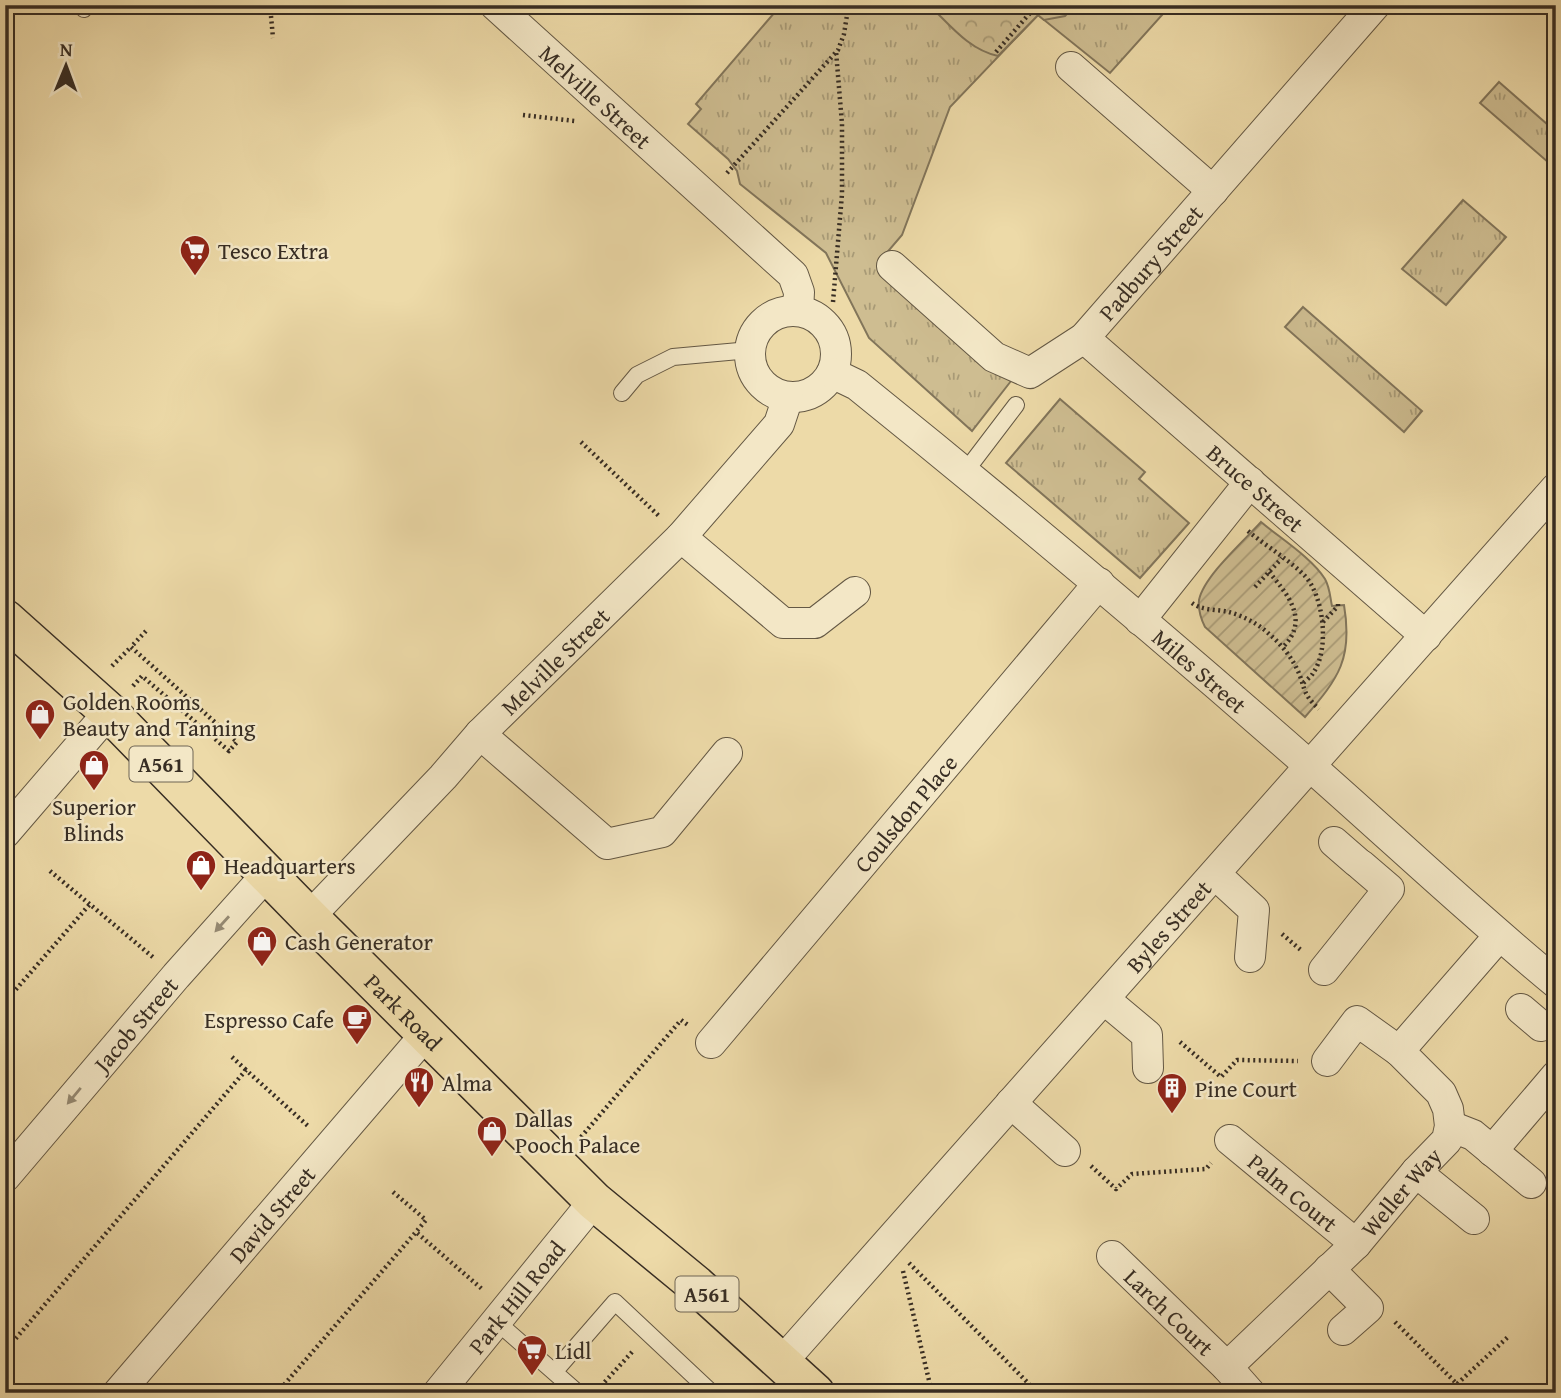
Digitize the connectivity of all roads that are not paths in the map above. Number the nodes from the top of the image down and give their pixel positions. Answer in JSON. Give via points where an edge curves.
{"nodes":[{"id":1,"x":495,"y":5,"type":"edge"},
{"id":2,"x":1375,"y":5,"type":"edge"},
{"id":3,"x":1071,"y":67,"type":"dead end"},
{"id":4,"x":1213,"y":191,"type":"junction"},
{"id":5,"x":892,"y":266,"type":"dead end"},
{"id":6,"x":809,"y":316,"type":"junction"},
{"id":7,"x":1084,"y":338,"type":"junction"},
{"id":8,"x":750,"y":349,"type":"junction"},
{"id":9,"x":832,"y":373,"type":"junction"},
{"id":10,"x":622,"y":393,"type":"dead end"},
{"id":11,"x":788,"y":397,"type":"junction"},
{"id":12,"x":1016,"y":405,"type":"dead end"},
{"id":13,"x":965,"y":472,"type":"junction"},
{"id":14,"x":1250,"y":482,"type":"junction"},
{"id":15,"x":1556,"y":488,"type":"edge"},
{"id":16,"x":681,"y":537,"type":"junction"},
{"id":17,"x":1098,"y":583,"type":"junction"},
{"id":18,"x":855,"y":592,"type":"dead end"},
{"id":19,"x":5,"y":619,"type":"edge"},
{"id":20,"x":1140,"y":620,"type":"junction"},
{"id":21,"x":1426,"y":636,"type":"junction"},
{"id":22,"x":109,"y":712,"type":"junction"},
{"id":23,"x":481,"y":734,"type":"junction"},
{"id":24,"x":727,"y":753,"type":"dead end"},
{"id":25,"x":1311,"y":767,"type":"junction"},
{"id":26,"x":5,"y":833,"type":"edge"},
{"id":27,"x":1329,"y":839,"type":"dead end"},
{"id":28,"x":268,"y":873,"type":"junction"},
{"id":29,"x":1215,"y":874,"type":"junction"},
{"id":30,"x":309,"y":917,"type":"junction"},
{"id":31,"x":1499,"y":936,"type":"junction"},
{"id":32,"x":1250,"y":957,"type":"dead end"},
{"id":33,"x":1324,"y":970,"type":"dead end"},
{"id":34,"x":1556,"y":983,"type":"edge"},
{"id":35,"x":1104,"y":999,"type":"junction"},
{"id":36,"x":426,"y":1034,"type":"junction"},
{"id":37,"x":711,"y":1044,"type":"road end"},
{"id":38,"x":1399,"y":1051,"type":"junction"},
{"id":39,"x":1326,"y":1061,"type":"road end"},
{"id":40,"x":1147,"y":1068,"type":"dead end"},
{"id":41,"x":1556,"y":1076,"type":"edge"},
{"id":42,"x":1011,"y":1103,"type":"junction"},
{"id":43,"x":1450,"y":1126,"type":"junction"},
{"id":44,"x":1230,"y":1140,"type":"road end"},
{"id":45,"x":1065,"y":1151,"type":"road end"},
{"id":46,"x":1492,"y":1151,"type":"junction"},
{"id":47,"x":1416,"y":1172,"type":"junction"},
{"id":48,"x":5,"y":1177,"type":"edge"},
{"id":49,"x":1531,"y":1183,"type":"dead end"},
{"id":50,"x":594,"y":1201,"type":"junction"},
{"id":51,"x":1474,"y":1219,"type":"dead end"},
{"id":52,"x":1356,"y":1244,"type":"junction"},
{"id":53,"x":1112,"y":1256,"type":"dead end"},
{"id":54,"x":1329,"y":1269,"type":"junction"},
{"id":55,"x":501,"y":1316,"type":"junction"},
{"id":56,"x":1343,"y":1330,"type":"dead end"},
{"id":57,"x":781,"y":1363,"type":"junction"},
{"id":58,"x":1227,"y":1367,"type":"junction"},
{"id":59,"x":555,"y":1371,"type":"junction"},
{"id":60,"x":118,"y":1393,"type":"edge"},
{"id":61,"x":438,"y":1393,"type":"edge"},
{"id":62,"x":578,"y":1393,"type":"edge"},
{"id":63,"x":712,"y":1393,"type":"edge"},
{"id":64,"x":815,"y":1393,"type":"edge"},
{"id":65,"x":1250,"y":1393,"type":"edge"}],
"edges":[{"from":1,"to":6,"type":"street","name":"Melville Street","via":[[793,275]]},
{"from":2,"to":4,"type":"street","name":"Padbury Street"},
{"from":3,"to":4,"type":"street"},
{"from":4,"to":7,"type":"street","name":"Padbury Street"},
{"from":5,"to":7,"type":"street","name":"Padbury Street","via":[[994,356],[1030,373]]},
{"from":6,"to":8,"type":"street","via":[[783,312],[769,318],[758,329]]},
{"from":6,"to":9,"type":"street","name":"Melville Street","via":[[833,337]]},
{"from":7,"to":14,"type":"street","name":"Bruce Street"},
{"from":8,"to":10,"type":"lane","via":[[673,357],[637,375]]},
{"from":8,"to":11,"type":"street","via":[[753,372],[762,384]]},
{"from":9,"to":11,"type":"street","via":[[817,390]]},
{"from":9,"to":13,"type":"street","name":"Miles Street","via":[[858,385]]},
{"from":11,"to":16,"type":"street","name":"Melville Street","via":[[779,424]]},
{"from":12,"to":13,"type":"lane"},
{"from":13,"to":17,"type":"street","name":"Miles Street"},
{"from":14,"to":20,"type":"street"},
{"from":14,"to":21,"type":"street","name":"Bruce Street"},
{"from":15,"to":21,"type":"street","name":"Byles Street"},
{"from":16,"to":18,"type":"street","via":[[783,623],[815,623]]},
{"from":16,"to":23,"type":"street","name":"Melville Street"},
{"from":17,"to":20,"type":"street","name":"Miles Street"},
{"from":17,"to":37,"type":"street","name":"Coulsdon Place"},
{"from":19,"to":22,"type":"highway","name":"Park Road","number":"A561"},
{"from":20,"to":25,"type":"street","name":"Miles Street"},
{"from":21,"to":25,"type":"street","name":"Byles Street"},
{"from":22,"to":26,"type":"street"},
{"from":22,"to":28,"type":"highway","name":"Park Road","number":"A561"},
{"from":23,"to":24,"type":"street","via":[[607,844],[662,832]]},
{"from":23,"to":30,"type":"street","name":"Melville Street"},
{"from":25,"to":29,"type":"street","name":"Byles Street"},
{"from":25,"to":31,"type":"street","name":"Miles Street"},
{"from":27,"to":33,"type":"street","via":[[1389,889]]},
{"from":28,"to":30,"type":"highway","name":"Park Road","number":"A561"},
{"from":28,"to":48,"type":"street","name":"Jacob Street","one_way":true},
{"from":29,"to":32,"type":"street","via":[[1254,910]]},
{"from":29,"to":35,"type":"street","name":"Byles Street"},
{"from":30,"to":36,"type":"highway","name":"Park Road","number":"A561"},
{"from":31,"to":34,"type":"street","name":"Miles Street"},
{"from":31,"to":38,"type":"street"},
{"from":35,"to":40,"type":"street","via":[[1147,1035]]},
{"from":35,"to":42,"type":"street","name":"Byles Street"},
{"from":36,"to":50,"type":"highway","name":"Park Road","number":"A561"},
{"from":36,"to":60,"type":"street","name":"David Street"},
{"from":38,"to":39,"type":"street","name":"Weller Way","via":[[1357,1021]]},
{"from":38,"to":43,"type":"street","name":"Weller Way","via":[[1441,1093]]},
{"from":41,"to":46,"type":"street"},
{"from":42,"to":45,"type":"street"},
{"from":42,"to":57,"type":"street","name":"Byles Street"},
{"from":43,"to":46,"type":"street","via":[[1472,1135]]},
{"from":43,"to":47,"type":"street","name":"Weller Way","via":[[1447,1140]]},
{"from":44,"to":52,"type":"street","name":"Palm Court"},
{"from":46,"to":49,"type":"street"},
{"from":47,"to":51,"type":"street"},
{"from":47,"to":52,"type":"street","name":"Weller Way"},
{"from":50,"to":55,"type":"street","name":"Park Hill Road"},
{"from":50,"to":57,"type":"highway","name":"Park Road","number":"A561","via":[[696,1284]]},
{"from":52,"to":54,"type":"street","name":"Weller Way"},
{"from":53,"to":58,"type":"street","name":"Larch Court"},
{"from":54,"to":56,"type":"street","via":[[1368,1308]]},
{"from":54,"to":58,"type":"street","name":"Weller Way"},
{"from":55,"to":59,"type":"lane"},
{"from":55,"to":61,"type":"street","name":"Park Hill Road"},
{"from":57,"to":64,"type":"highway","name":"Park Road","number":"A561"},
{"from":58,"to":65,"type":"street","name":"Larch Court"},
{"from":59,"to":62,"type":"lane"},
{"from":59,"to":63,"type":"lane","via":[[615,1302]]}]}
